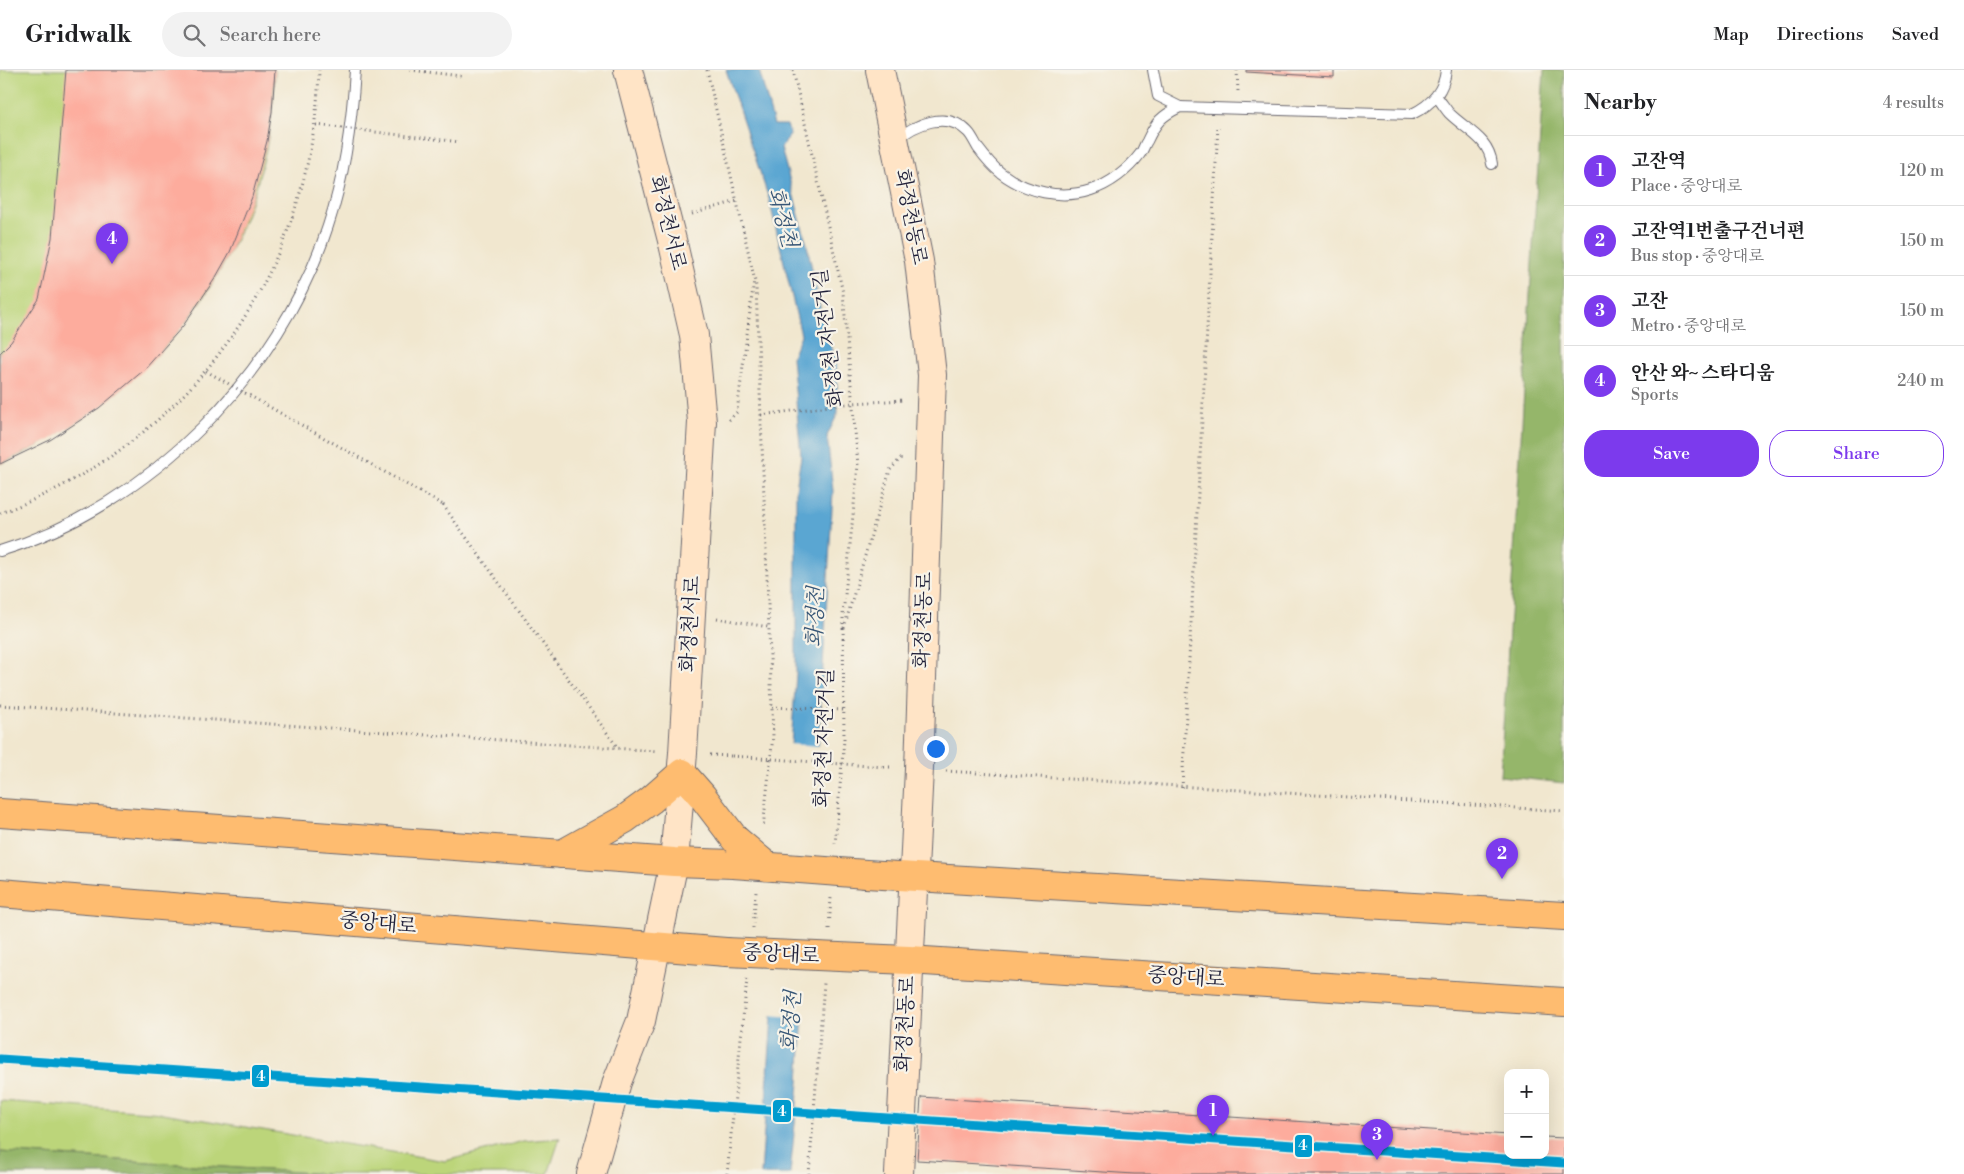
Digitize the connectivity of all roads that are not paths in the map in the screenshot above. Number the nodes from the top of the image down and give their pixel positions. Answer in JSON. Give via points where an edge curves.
{"nodes":[{"id":1,"x":354,"y":70,"type":"edge"},
{"id":2,"x":628,"y":70,"type":"edge"},
{"id":3,"x":880,"y":70,"type":"edge"},
{"id":4,"x":1153,"y":70,"type":"edge"},
{"id":5,"x":1446,"y":70,"type":"edge"},
{"id":6,"x":1437,"y":97,"type":"junction"},
{"id":7,"x":1180,"y":107,"type":"junction"},
{"id":8,"x":896,"y":141,"type":"junction"},
{"id":9,"x":1492,"y":164,"type":"dead end"},
{"id":10,"x":0,"y":551,"type":"edge"},
{"id":11,"x":682,"y":763,"type":"junction"},
{"id":12,"x":0,"y":813,"type":"edge"},
{"id":13,"x":734,"y":852,"type":"junction"},
{"id":14,"x":562,"y":854,"type":"junction"},
{"id":15,"x":674,"y":862,"type":"junction"},
{"id":16,"x":915,"y":876,"type":"junction"},
{"id":17,"x":0,"y":893,"type":"edge"},
{"id":18,"x":1564,"y":916,"type":"edge"},
{"id":19,"x":655,"y":947,"type":"junction"},
{"id":20,"x":909,"y":960,"type":"junction"},
{"id":21,"x":1564,"y":1002,"type":"edge"},
{"id":22,"x":591,"y":1174,"type":"edge"},
{"id":23,"x":899,"y":1174,"type":"edge"}],
"edges":[{"from":1,"to":10,"type":"lane","via":[[348,144],[328,226],[294,305],[248,376],[190,439],[123,492],[48,533]]},
{"from":2,"to":11,"type":"street","name":"화정천서로","via":[[694,335],[702,422]]},
{"from":3,"to":8,"type":"street","name":"화정천동로"},
{"from":4,"to":7,"type":"lane","via":[[1158,96]]},
{"from":5,"to":6,"type":"lane","via":[[1445,81]]},
{"from":6,"to":7,"type":"lane","via":[[1412,114]]},
{"from":6,"to":9,"type":"lane","via":[[1449,113],[1484,142]]},
{"from":7,"to":8,"type":"lane","via":[[1164,115],[1154,126],[1140,154],[1119,176],[1091,190],[1061,195],[1028,189],[1000,173],[968,131],[951,122],[929,122],[908,130]]},
{"from":8,"to":16,"type":"street","name":"화정천동로","via":[[920,261],[932,375]]},
{"from":11,"to":13,"type":"main road"},
{"from":11,"to":14,"type":"main road","via":[[651,800],[625,819]]},
{"from":11,"to":15,"type":"street","name":"화정천서로"},
{"from":12,"to":14,"type":"main road"},
{"from":13,"to":15,"type":"main road"},
{"from":13,"to":16,"type":"main road","bridge":true,"via":[[768,867]]},
{"from":14,"to":15,"type":"main road"},
{"from":15,"to":19,"type":"street","name":"화정천서로"},
{"from":16,"to":18,"type":"main road"},
{"from":16,"to":20,"type":"street","name":"화정천동로"},
{"from":17,"to":19,"type":"main road","name":"중앙대로"},
{"from":19,"to":20,"type":"main road","name":"중앙대로","bridge":true},
{"from":19,"to":22,"type":"street","name":"화정천서로","via":[[641,1021],[617,1082]]},
{"from":20,"to":21,"type":"main road","name":"중앙대로"},
{"from":20,"to":23,"type":"street","name":"화정천동로"}]}
